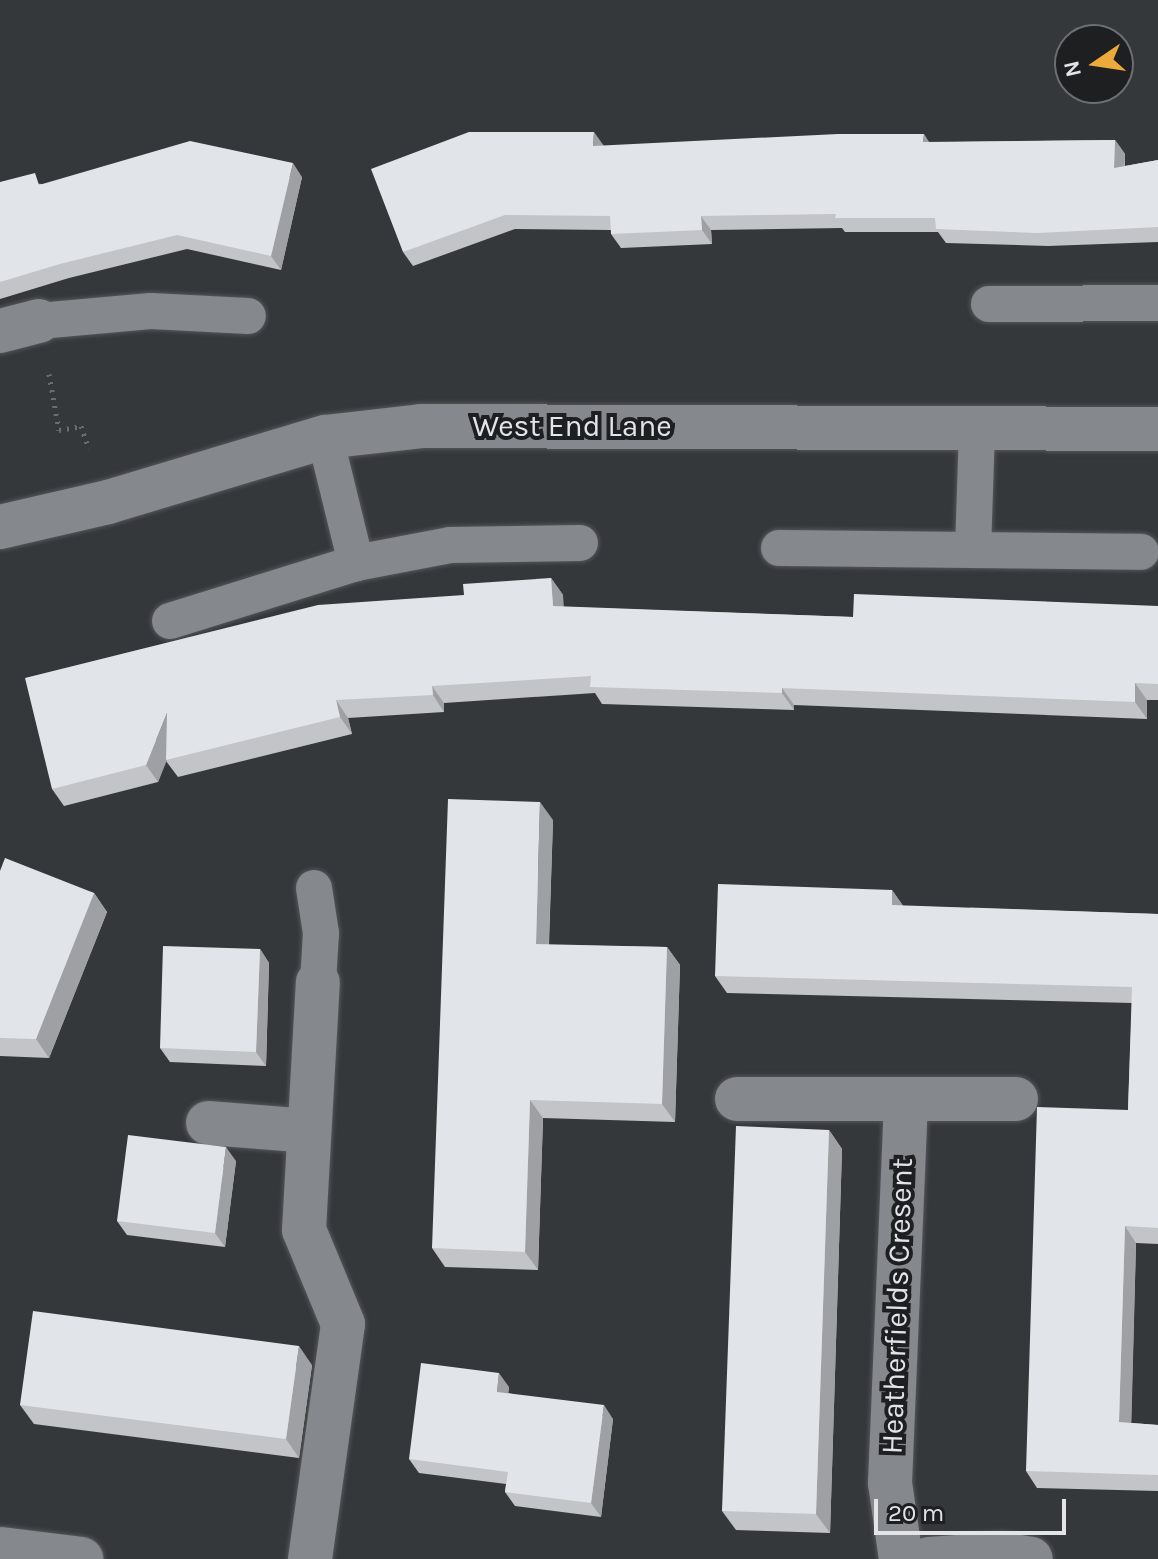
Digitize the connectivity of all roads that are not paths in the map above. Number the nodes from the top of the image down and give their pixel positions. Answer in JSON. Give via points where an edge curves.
{"nodes":[{"id":1,"x":1158,"y":303,"type":"edge"},
{"id":2,"x":989,"y":304,"type":"dead end"},
{"id":3,"x":248,"y":316,"type":"dead end"},
{"id":4,"x":19,"y":326,"type":"edge"},
{"id":5,"x":977,"y":427,"type":"junction"},
{"id":6,"x":1158,"y":429,"type":"edge"},
{"id":7,"x":325,"y":437,"type":"junction"},
{"id":8,"x":0,"y":527,"type":"edge"},
{"id":9,"x":580,"y":543,"type":"dead end"},
{"id":10,"x":779,"y":548,"type":"dead end"},
{"id":11,"x":973,"y":550,"type":"junction"},
{"id":12,"x":1141,"y":552,"type":"dead end"},
{"id":13,"x":356,"y":563,"type":"junction"},
{"id":14,"x":170,"y":621,"type":"dead end"},
{"id":15,"x":314,"y":888,"type":"dead end"},
{"id":16,"x":318,"y":982,"type":"joint"},
{"id":17,"x":737,"y":1099,"type":"dead end"},
{"id":18,"x":1016,"y":1099,"type":"dead end"},
{"id":19,"x":906,"y":1100,"type":"junction"},
{"id":20,"x":208,"y":1123,"type":"dead end"},
{"id":21,"x":309,"y":1131,"type":"junction"},
{"id":22,"x":0,"y":1549,"type":"edge"},
{"id":23,"x":81,"y":1559,"type":"edge"},
{"id":24,"x":310,"y":1559,"type":"edge"},
{"id":25,"x":901,"y":1559,"type":"edge"},
{"id":26,"x":929,"y":1559,"type":"edge"},
{"id":27,"x":1031,"y":1559,"type":"edge"}],
"edges":[{"from":1,"to":2,"type":"lane"},
{"from":3,"to":4,"type":"lane","via":[[151,311]]},
{"from":5,"to":6,"type":"street","name":"West End Lane"},
{"from":5,"to":7,"type":"street","name":"West End Lane","via":[[421,426]]},
{"from":5,"to":11,"type":"lane"},
{"from":7,"to":8,"type":"street","name":"West End Lane","via":[[108,502]]},
{"from":7,"to":13,"type":"lane"},
{"from":9,"to":13,"type":"lane","via":[[450,545]]},
{"from":10,"to":11,"type":"lane"},
{"from":11,"to":12,"type":"lane"},
{"from":13,"to":14,"type":"lane"},
{"from":15,"to":16,"type":"lane","via":[[321,933]]},
{"from":16,"to":21,"type":"street"},
{"from":17,"to":19,"type":"street"},
{"from":18,"to":19,"type":"street"},
{"from":19,"to":25,"type":"street","name":"Heatherfields Cresent","via":[[890,1483]]},
{"from":20,"to":21,"type":"street"},
{"from":21,"to":24,"type":"street","via":[[304,1230],[343,1324]]},
{"from":22,"to":23,"type":"street"},
{"from":26,"to":27,"type":"street","via":[[1001,1554]]}]}
